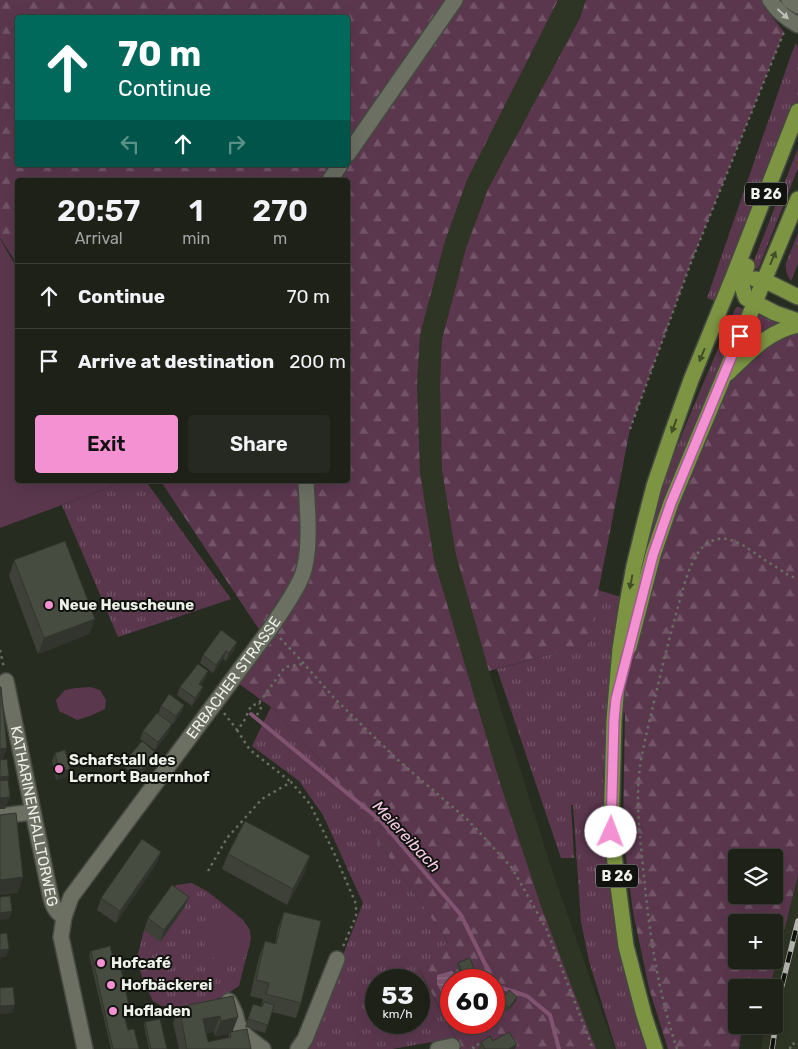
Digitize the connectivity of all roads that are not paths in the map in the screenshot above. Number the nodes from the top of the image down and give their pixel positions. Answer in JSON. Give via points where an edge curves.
{"nodes":[{"id":1,"x":455,"y":0,"type":"edge"},
{"id":2,"x":770,"y":0,"type":"edge"},
{"id":3,"x":788,"y":0,"type":"edge"},
{"id":4,"x":798,"y":6,"type":"edge"},
{"id":5,"x":793,"y":22,"type":"edge"},
{"id":6,"x":798,"y":112,"type":"edge"},
{"id":7,"x":798,"y":137,"type":"edge"},
{"id":8,"x":350,"y":151,"type":"edge"},
{"id":9,"x":339,"y":167,"type":"edge"},
{"id":10,"x":331,"y":178,"type":"edge"},
{"id":11,"x":798,"y":199,"type":"edge"},
{"id":12,"x":738,"y":277,"type":"junction"},
{"id":13,"x":764,"y":280,"type":"junction"},
{"id":14,"x":798,"y":297,"type":"edge"},
{"id":15,"x":754,"y":303,"type":"junction"},
{"id":16,"x":798,"y":321,"type":"edge"},
{"id":17,"x":798,"y":325,"type":"edge"},
{"id":18,"x":718,"y":389,"type":"junction"},
{"id":19,"x":306,"y":483,"type":"edge"},
{"id":20,"x":6,"y":681,"type":"road end"},
{"id":21,"x":616,"y":699,"type":"junction"},
{"id":22,"x":33,"y":812,"type":"junction"},
{"id":23,"x":0,"y":816,"type":"edge"},
{"id":24,"x":64,"y":917,"type":"junction"},
{"id":25,"x":338,"y":959,"type":"road end"},
{"id":26,"x":228,"y":1000,"type":"edge"},
{"id":27,"x":85,"y":1049,"type":"edge"},
{"id":28,"x":263,"y":1049,"type":"edge"},
{"id":29,"x":298,"y":1049,"type":"edge"},
{"id":30,"x":655,"y":1049,"type":"edge"}],
"edges":[{"from":1,"to":8,"type":"street"},
{"from":2,"to":5,"type":"street","one_way":true},
{"from":3,"to":4,"type":"street"},
{"from":6,"to":12,"type":"main road","number":"B 26"},
{"from":7,"to":12,"type":"main road"},
{"from":9,"to":10,"type":"street"},
{"from":13,"to":11,"type":"main road","number":"B 26","one_way":true},
{"from":12,"to":13,"type":"main road"},
{"from":12,"to":15,"type":"main road","via":[[746,298]]},
{"from":12,"to":21,"type":"main road","number":"B 26","one_way":true,"via":[[691,380],[654,486],[627,604]]},
{"from":13,"to":14,"type":"main road"},
{"from":13,"to":15,"type":"main road","number":"B 26"},
{"from":15,"to":16,"type":"main road"},
{"from":15,"to":18,"type":"main road","number":"B 26"},
{"from":17,"to":18,"type":"main road","via":[[779,331],[754,347]]},
{"from":18,"to":21,"type":"main road","number":"B 26","via":[[653,555]]},
{"from":19,"to":24,"type":"street","name":"ERBACHER STRASSE","via":[[308,547],[296,588],[270,629],[71,897]]},
{"from":20,"to":22,"type":"street","name":"KATHARINENFALLTORWEG"},
{"from":21,"to":30,"type":"main road","number":"B 26","via":[[611,832],[626,946]]},
{"from":22,"to":23,"type":"street"},
{"from":22,"to":24,"type":"street","name":"KATHARINENFALLTORWEG","via":[[52,903]]},
{"from":24,"to":27,"type":"street","name":"ERBACHER STRASSE","via":[[62,943]]},
{"from":25,"to":29,"type":"street"},
{"from":26,"to":28,"type":"street","via":[[238,1025]]}]}
